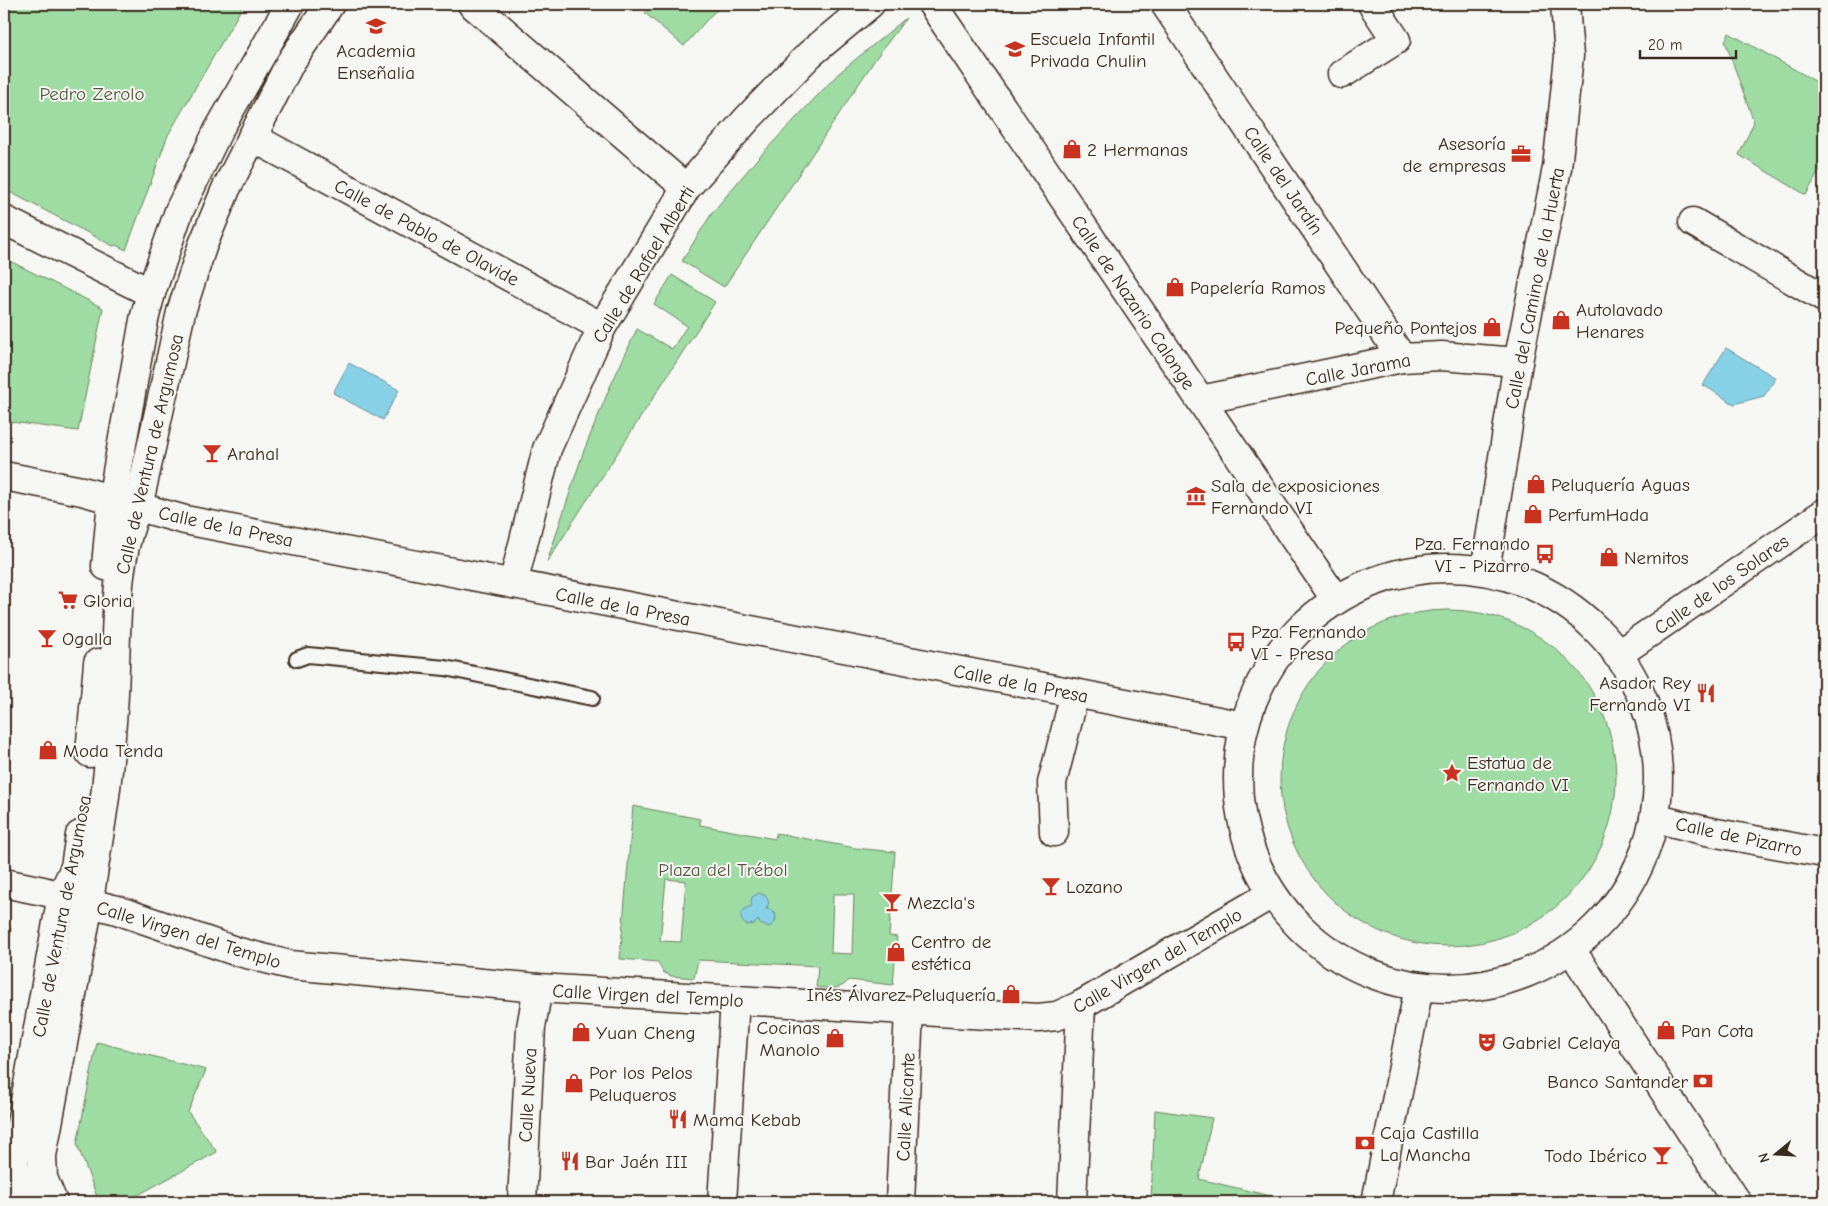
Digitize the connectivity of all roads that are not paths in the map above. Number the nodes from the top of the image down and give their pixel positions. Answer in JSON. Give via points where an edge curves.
{"nodes":[{"id":1,"x":290,"y":4,"type":"edge"},
{"id":2,"x":330,"y":4,"type":"edge"},
{"id":3,"x":472,"y":4,"type":"edge"},
{"id":4,"x":870,"y":4,"type":"edge"},
{"id":5,"x":932,"y":4,"type":"edge"},
{"id":6,"x":1166,"y":4,"type":"edge"},
{"id":7,"x":1372,"y":4,"type":"edge"},
{"id":8,"x":1565,"y":4,"type":"edge"},
{"id":9,"x":1342,"y":74,"type":"dead end"},
{"id":10,"x":252,"y":137,"type":"junction"},
{"id":11,"x":686,"y":188,"type":"junction"},
{"id":12,"x":4,"y":220,"type":"edge"},
{"id":13,"x":1694,"y":222,"type":"dead end"},
{"id":14,"x":150,"y":293,"type":"junction"},
{"id":15,"x":1824,"y":298,"type":"edge"},
{"id":16,"x":602,"y":327,"type":"junction"},
{"id":17,"x":1402,"y":358,"type":"junction"},
{"id":18,"x":1518,"y":362,"type":"junction"},
{"id":19,"x":1201,"y":400,"type":"junction"},
{"id":20,"x":4,"y":476,"type":"edge"},
{"id":21,"x":112,"y":500,"type":"junction"},
{"id":22,"x":138,"y":507,"type":"junction"},
{"id":23,"x":1824,"y":513,"type":"edge"},
{"id":24,"x":1485,"y":571,"type":"junction"},
{"id":25,"x":513,"y":584,"type":"junction"},
{"id":26,"x":1336,"y":600,"type":"junction"},
{"id":27,"x":1617,"y":655,"type":"junction"},
{"id":28,"x":297,"y":659,"type":"dead end"},
{"id":29,"x":1075,"y":693,"type":"junction"},
{"id":30,"x":592,"y":698,"type":"dead end"},
{"id":31,"x":1244,"y":726,"type":"junction"},
{"id":32,"x":1654,"y":818,"type":"junction"},
{"id":33,"x":1054,"y":832,"type":"dead end"},
{"id":34,"x":1824,"y":853,"type":"edge"},
{"id":35,"x":4,"y":883,"type":"edge"},
{"id":36,"x":1272,"y":894,"type":"junction"},
{"id":37,"x":62,"y":895,"type":"junction"},
{"id":38,"x":89,"y":903,"type":"junction"},
{"id":39,"x":1580,"y":963,"type":"dead end"},
{"id":40,"x":1419,"y":987,"type":"junction"},
{"id":41,"x":538,"y":988,"type":"junction"},
{"id":42,"x":735,"y":1000,"type":"junction"},
{"id":43,"x":1081,"y":1005,"type":"junction"},
{"id":44,"x":909,"y":1011,"type":"junction"},
{"id":45,"x":24,"y":1202,"type":"edge"},
{"id":46,"x":53,"y":1202,"type":"edge"},
{"id":47,"x":522,"y":1202,"type":"edge"},
{"id":48,"x":722,"y":1202,"type":"edge"},
{"id":49,"x":900,"y":1202,"type":"edge"},
{"id":50,"x":1072,"y":1202,"type":"edge"},
{"id":51,"x":1376,"y":1202,"type":"edge"},
{"id":52,"x":1738,"y":1202,"type":"edge"}],
"edges":[{"from":1,"to":14,"type":"street","name":"Calle de Ventura de Argumosa","via":[[218,131],[183,202]]},
{"from":2,"to":10,"type":"street","name":"Calle de Ventura de Argumosa","via":[[290,63]]},
{"from":3,"to":11,"type":"street"},
{"from":4,"to":11,"type":"street","name":"Calle de Rafael Alberti","via":[[810,54]]},
{"from":5,"to":19,"type":"street","name":"Calle de Nazario Calonge"},
{"from":6,"to":17,"type":"street","name":"Calle del Jardín"},
{"from":7,"to":9,"type":"street","via":[[1396,40]]},
{"from":8,"to":18,"type":"street","name":"Calle del Camino de la Huerta","via":[[1569,56],[1557,168]]},
{"from":10,"to":16,"type":"street","name":"Calle de Pablo de Olavide"},
{"from":10,"to":22,"type":"street","name":"Calle de Ventura de Argumosa","via":[[226,189],[181,312]]},
{"from":11,"to":16,"type":"street","name":"Calle de Rafael Alberti"},
{"from":12,"to":14,"type":"street"},
{"from":13,"to":15,"type":"street"},
{"from":14,"to":21,"type":"street","name":"Calle de Ventura de Argumosa"},
{"from":16,"to":25,"type":"street","name":"Calle de Rafael Alberti","via":[[547,449]]},
{"from":17,"to":18,"type":"street","name":"Calle Jarama","via":[[1441,356]]},
{"from":17,"to":19,"type":"street","name":"Calle Jarama"},
{"from":18,"to":24,"type":"street","name":"Calle del Camino de la Huerta"},
{"from":19,"to":26,"type":"street","name":"Calle de Nazario Calonge"},
{"from":20,"to":21,"type":"street","name":"Calle de la Presa"},
{"from":21,"to":22,"type":"street","name":"Calle de la Presa"},
{"from":21,"to":37,"type":"street","name":"Calle de Ventura de Argumosa","via":[[88,779],[75,867]]},
{"from":22,"to":25,"type":"street","name":"Calle de la Presa","via":[[185,520]]},
{"from":22,"to":38,"type":"street","name":"Calle de Ventura de Argumosa","via":[[130,524],[124,552],[107,780]]},
{"from":23,"to":27,"type":"street","name":"Calle de los Solares"},
{"from":24,"to":26,"type":"street","via":[[1444,568],[1402,573],[1358,588]]},
{"from":24,"to":27,"type":"street","via":[[1516,579],[1546,592],[1597,630]]},
{"from":25,"to":29,"type":"street","name":"Calle de la Presa"},
{"from":26,"to":31,"type":"street","via":[[1298,631],[1280,652],[1265,675]]},
{"from":27,"to":32,"type":"street","via":[[1648,714],[1656,748]]},
{"from":28,"to":30,"type":"lane","via":[[308,655],[445,668]]},
{"from":29,"to":31,"type":"street","name":"Calle de la Presa"},
{"from":29,"to":33,"type":"street","via":[[1052,783]]},
{"from":31,"to":36,"type":"street","via":[[1238,777],[1244,827]]},
{"from":32,"to":34,"type":"street","name":"Calle de Pizarro"},
{"from":32,"to":40,"type":"street","via":[[1643,856],[1625,891],[1601,922],[1571,950],[1537,969],[1499,982],[1460,988]]},
{"from":35,"to":37,"type":"street","name":"Calle Virgen del Templo"},
{"from":36,"to":40,"type":"street","via":[[1295,922],[1331,953],[1373,975]]},
{"from":36,"to":43,"type":"street","name":"Calle Virgen del Templo"},
{"from":37,"to":38,"type":"street","name":"Calle Virgen del Templo"},
{"from":37,"to":45,"type":"street","name":"Calle de Ventura de Argumosa","via":[[14,1162]]},
{"from":38,"to":41,"type":"street","name":"Calle Virgen del Templo","via":[[235,952],[290,965]]},
{"from":38,"to":46,"type":"street","name":"Calle de Ventura de Argumosa","via":[[42,1156],[43,1178]]},
{"from":39,"to":52,"type":"street"},
{"from":40,"to":51,"type":"street"},
{"from":41,"to":42,"type":"street","name":"Calle Virgen del Templo"},
{"from":41,"to":47,"type":"street","name":"Calle Nueva","via":[[531,1027]]},
{"from":42,"to":44,"type":"street","name":"Calle Virgen del Templo"},
{"from":42,"to":48,"type":"street"},
{"from":43,"to":44,"type":"street","name":"Calle Virgen del Templo","via":[[1057,1016],[1038,1018]]},
{"from":43,"to":50,"type":"street"},
{"from":44,"to":49,"type":"street","name":"Calle Alicante"}]}
